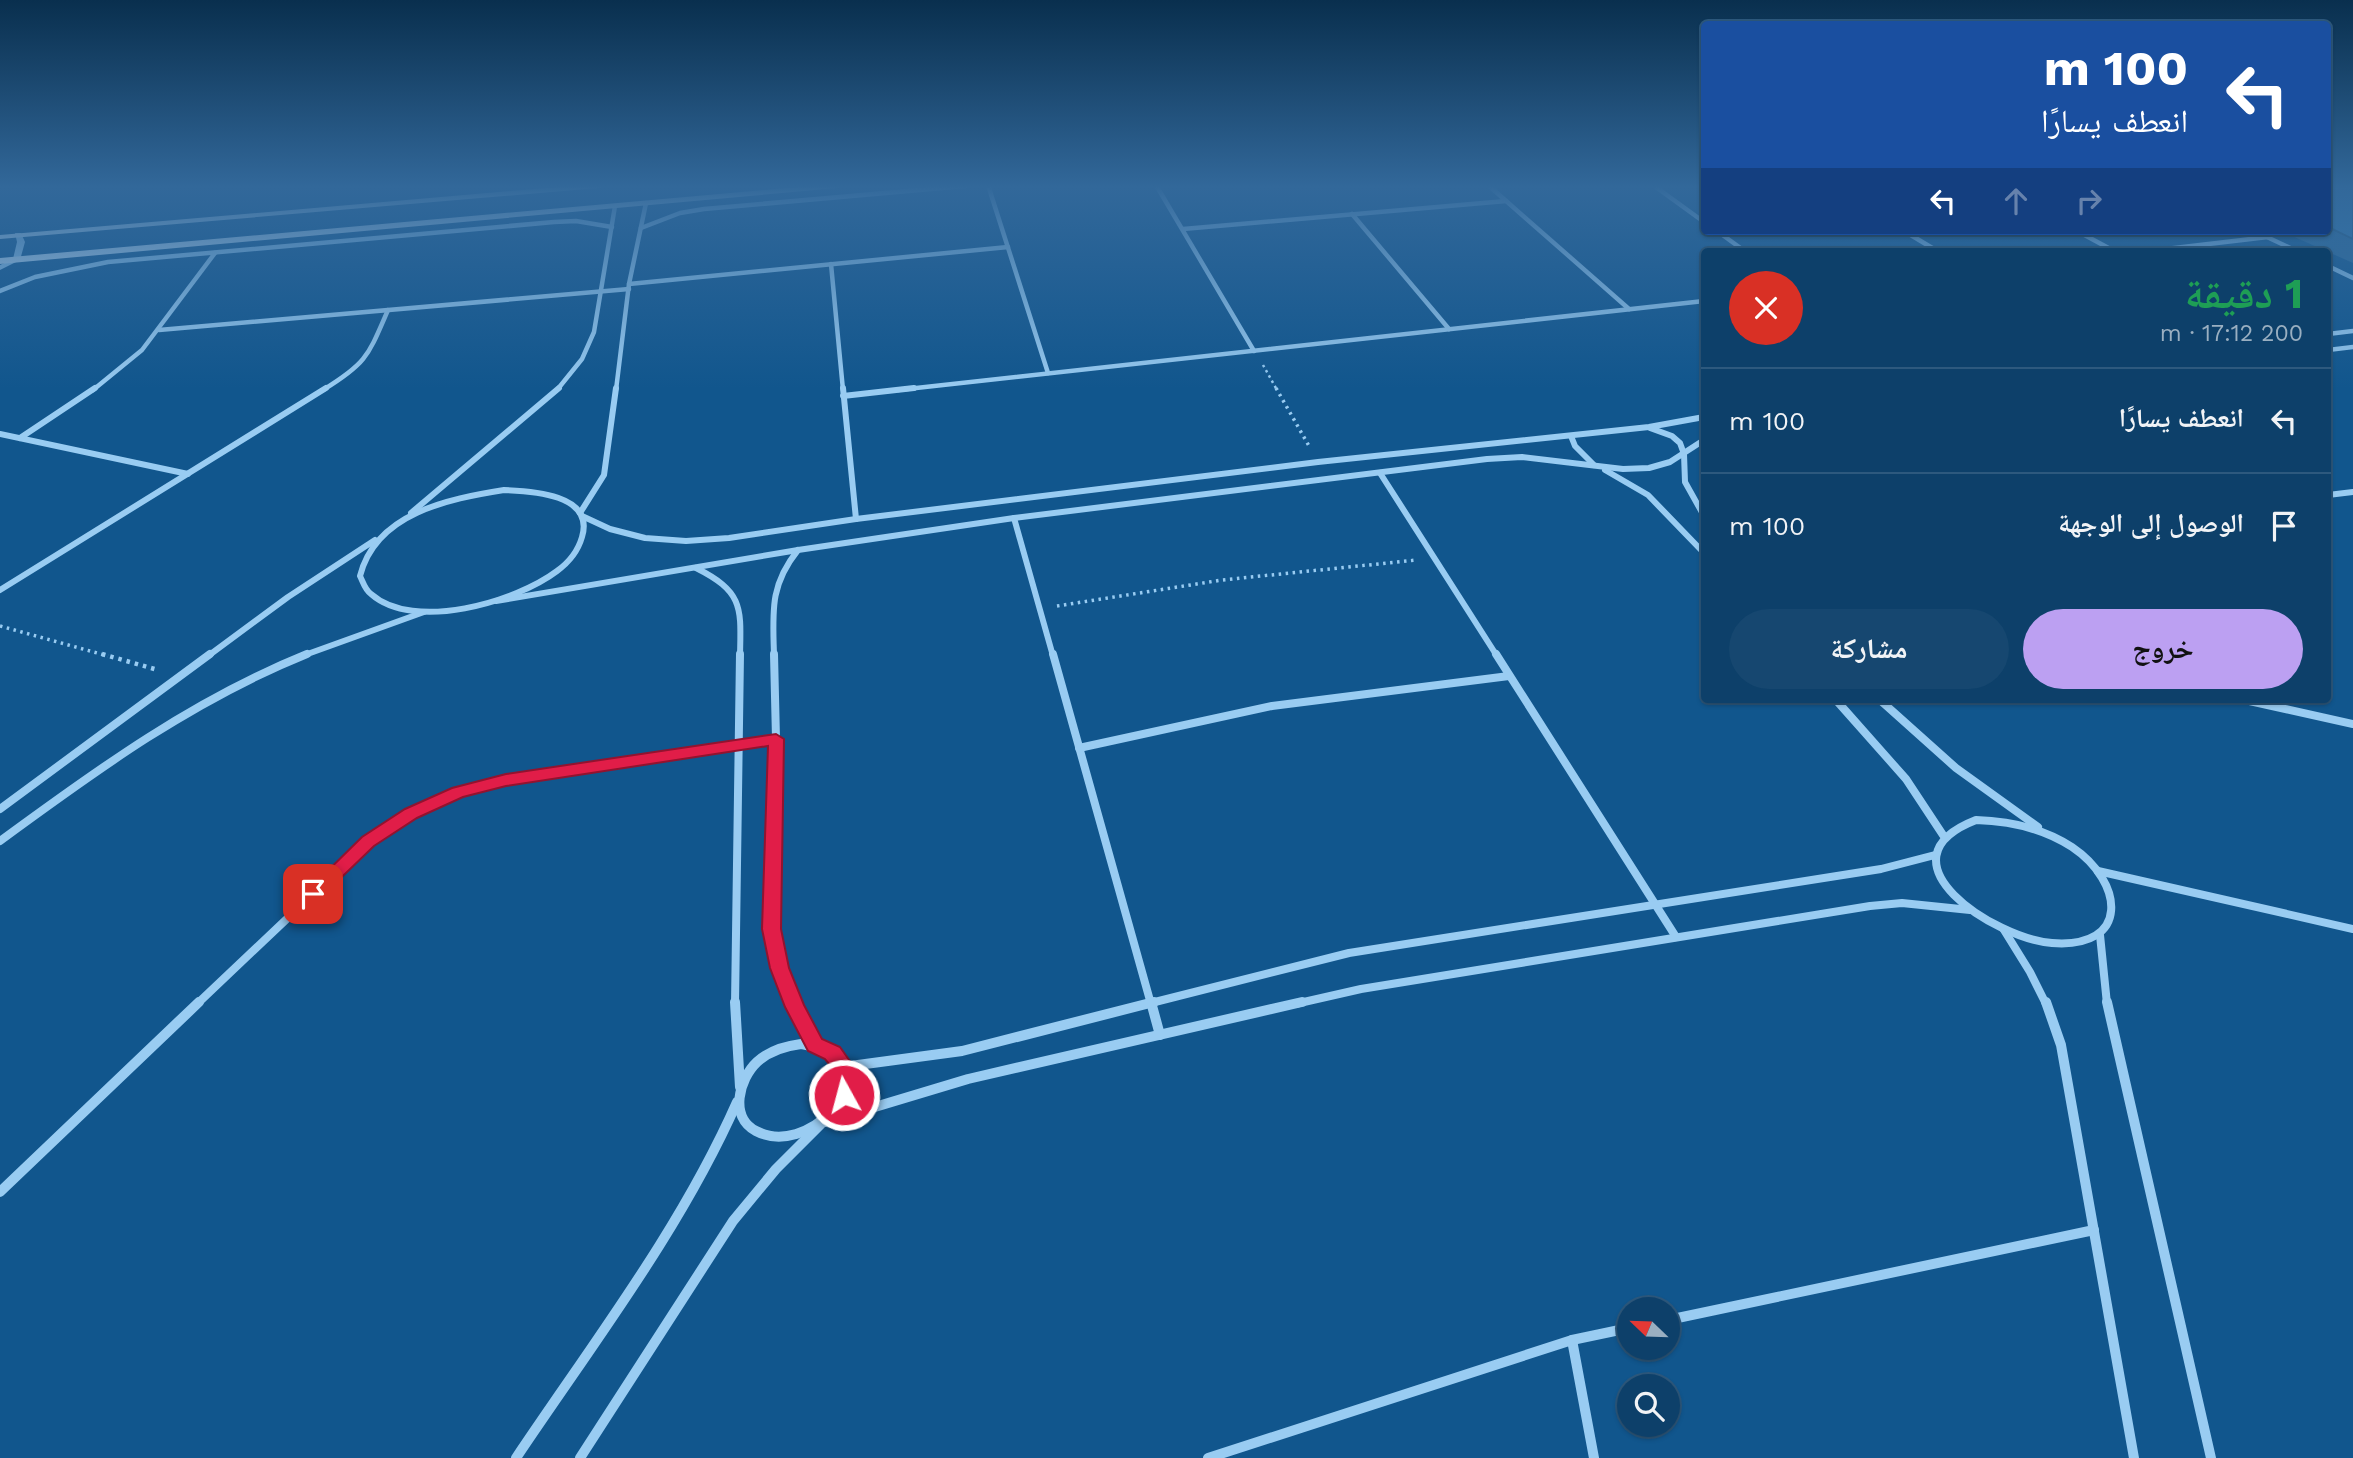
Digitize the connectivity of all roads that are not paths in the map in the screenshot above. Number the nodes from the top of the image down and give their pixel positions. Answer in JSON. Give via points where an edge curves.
{"nodes":[{"id":1,"x":18,"y":253,"type":"edge"},
{"id":2,"x":93,"y":253,"type":"edge"},
{"id":3,"x":215,"y":253,"type":"joint"},
{"id":4,"x":607,"y":253,"type":"edge"},
{"id":5,"x":636,"y":253,"type":"edge"},
{"id":6,"x":945,"y":253,"type":"edge"},
{"id":7,"x":1010,"y":253,"type":"edge"},
{"id":8,"x":1196,"y":253,"type":"edge"},
{"id":9,"x":1385,"y":253,"type":"edge"},
{"id":10,"x":1565,"y":253,"type":"edge"},
{"id":11,"x":16,"y":260,"type":"junction"},
{"id":12,"x":0,"y":261,"type":"edge"},
{"id":13,"x":831,"y":264,"type":"junction"},
{"id":14,"x":2331,"y":267,"type":"edge"},
{"id":15,"x":0,"y":268,"type":"edge"},
{"id":16,"x":2353,"y":278,"type":"edge"},
{"id":17,"x":629,"y":286,"type":"junction"},
{"id":18,"x":0,"y":291,"type":"edge"},
{"id":19,"x":600,"y":292,"type":"junction"},
{"id":20,"x":1701,"y":301,"type":"edge"},
{"id":21,"x":1629,"y":309,"type":"junction"},
{"id":22,"x":388,"y":310,"type":"junction"},
{"id":23,"x":1449,"y":329,"type":"junction"},
{"id":24,"x":159,"y":330,"type":"junction"},
{"id":25,"x":2353,"y":331,"type":"edge"},
{"id":26,"x":2331,"y":334,"type":"edge"},
{"id":27,"x":2353,"y":347,"type":"edge"},
{"id":28,"x":2331,"y":350,"type":"edge"},
{"id":29,"x":1254,"y":351,"type":"junction"},
{"id":30,"x":1048,"y":373,"type":"junction"},
{"id":31,"x":843,"y":396,"type":"junction"},
{"id":32,"x":1701,"y":418,"type":"edge"},
{"id":33,"x":1649,"y":427,"type":"junction"},
{"id":34,"x":0,"y":434,"type":"edge"},
{"id":35,"x":1572,"y":436,"type":"junction"},
{"id":36,"x":20,"y":438,"type":"junction"},
{"id":37,"x":1701,"y":442,"type":"edge"},
{"id":38,"x":1685,"y":453,"type":"junction"},
{"id":39,"x":1596,"y":466,"type":"junction"},
{"id":40,"x":1380,"y":472,"type":"junction"},
{"id":41,"x":189,"y":474,"type":"junction"},
{"id":42,"x":2353,"y":492,"type":"edge"},
{"id":43,"x":2331,"y":495,"type":"edge"},
{"id":44,"x":1701,"y":512,"type":"edge"},
{"id":45,"x":581,"y":514,"type":"junction"},
{"id":46,"x":1014,"y":518,"type":"junction"},
{"id":47,"x":856,"y":519,"type":"junction"},
{"id":48,"x":400,"y":523,"type":"junction"},
{"id":49,"x":384,"y":534,"type":"junction"},
{"id":50,"x":798,"y":550,"type":"junction"},
{"id":51,"x":1701,"y":550,"type":"edge"},
{"id":52,"x":695,"y":568,"type":"junction"},
{"id":53,"x":0,"y":590,"type":"edge"},
{"id":54,"x":496,"y":601,"type":"junction"},
{"id":55,"x":427,"y":611,"type":"junction"},
{"id":56,"x":1509,"y":676,"type":"junction"},
{"id":57,"x":1839,"y":703,"type":"edge"},
{"id":58,"x":1883,"y":703,"type":"edge"},
{"id":59,"x":2254,"y":703,"type":"edge"},
{"id":60,"x":2353,"y":724,"type":"edge"},
{"id":61,"x":776,"y":739,"type":"junction"},
{"id":62,"x":738,"y":745,"type":"junction"},
{"id":63,"x":1079,"y":748,"type":"junction"},
{"id":64,"x":0,"y":809,"type":"edge"},
{"id":65,"x":1943,"y":835,"type":"junction"},
{"id":66,"x":2051,"y":835,"type":"junction"},
{"id":67,"x":0,"y":842,"type":"edge"},
{"id":68,"x":1935,"y":855,"type":"junction"},
{"id":69,"x":2098,"y":871,"type":"junction"},
{"id":70,"x":1655,"y":904,"type":"junction"},
{"id":71,"x":1970,"y":910,"type":"junction"},
{"id":72,"x":2353,"y":929,"type":"edge"},
{"id":73,"x":2004,"y":930,"type":"junction"},
{"id":74,"x":2100,"y":935,"type":"junction"},
{"id":75,"x":1676,"y":937,"type":"junction"},
{"id":76,"x":1151,"y":1003,"type":"junction"},
{"id":77,"x":1160,"y":1035,"type":"junction"},
{"id":78,"x":815,"y":1045,"type":"junction"},
{"id":79,"x":843,"y":1067,"type":"junction"},
{"id":80,"x":740,"y":1087,"type":"junction"},
{"id":81,"x":737,"y":1101,"type":"junction"},
{"id":82,"x":823,"y":1123,"type":"junction"},
{"id":83,"x":0,"y":1192,"type":"edge"},
{"id":84,"x":2094,"y":1230,"type":"junction"},
{"id":85,"x":1680,"y":1317,"type":"edge"},
{"id":86,"x":1617,"y":1331,"type":"edge"},
{"id":87,"x":1573,"y":1340,"type":"junction"},
{"id":88,"x":516,"y":1458,"type":"edge"},
{"id":89,"x":580,"y":1458,"type":"edge"},
{"id":90,"x":1208,"y":1458,"type":"edge"},
{"id":91,"x":1594,"y":1458,"type":"edge"},
{"id":92,"x":2134,"y":1458,"type":"edge"},
{"id":93,"x":2211,"y":1458,"type":"edge"}],
"edges":[{"from":1,"to":11,"type":"street"},
{"from":2,"to":11,"type":"main road"},
{"from":3,"to":18,"type":"street","via":[[72,268]]},
{"from":3,"to":24,"type":"street"},
{"from":4,"to":19,"type":"street"},
{"from":5,"to":17,"type":"street"},
{"from":6,"to":13,"type":"street"},
{"from":7,"to":30,"type":"street"},
{"from":8,"to":29,"type":"street"},
{"from":9,"to":23,"type":"street"},
{"from":10,"to":21,"type":"street"},
{"from":11,"to":12,"type":"main road"},
{"from":11,"to":15,"type":"street"},
{"from":13,"to":17,"type":"street"},
{"from":13,"to":31,"type":"street"},
{"from":14,"to":16,"type":"street"},
{"from":17,"to":19,"type":"street"},
{"from":17,"to":45,"type":"street","via":[[608,458],[595,494]]},
{"from":19,"to":22,"type":"street"},
{"from":19,"to":48,"type":"street","via":[[594,332],[582,359],[558,389]]},
{"from":20,"to":21,"type":"street"},
{"from":21,"to":23,"type":"street"},
{"from":22,"to":24,"type":"street"},
{"from":22,"to":41,"type":"street","via":[[368,356],[352,372]]},
{"from":23,"to":29,"type":"street"},
{"from":24,"to":36,"type":"street","via":[[120,371]]},
{"from":25,"to":26,"type":"street"},
{"from":27,"to":28,"type":"street"},
{"from":29,"to":30,"type":"street"},
{"from":30,"to":31,"type":"street"},
{"from":31,"to":47,"type":"street"},
{"from":32,"to":33,"type":"street"},
{"from":33,"to":35,"type":"street"},
{"from":33,"to":38,"type":"street","via":[[1680,442]]},
{"from":34,"to":36,"type":"street"},
{"from":35,"to":39,"type":"street","via":[[1583,456]]},
{"from":35,"to":47,"type":"street"},
{"from":36,"to":41,"type":"street"},
{"from":37,"to":38,"type":"street"},
{"from":38,"to":39,"type":"street","via":[[1649,467]]},
{"from":38,"to":44,"type":"street","via":[[1682,473]]},
{"from":39,"to":40,"type":"street","via":[[1522,457]]},
{"from":39,"to":51,"type":"street","via":[[1629,480],[1655,499]]},
{"from":40,"to":46,"type":"street"},
{"from":40,"to":56,"type":"street"},
{"from":41,"to":53,"type":"street"},
{"from":42,"to":43,"type":"street"},
{"from":45,"to":47,"type":"street","via":[[633,535],[685,541]]},
{"from":45,"to":48,"type":"street","via":[[564,499],[505,490],[468,495]]},
{"from":45,"to":54,"type":"street","via":[[585,533],[577,551],[530,588]]},
{"from":46,"to":50,"type":"street"},
{"from":46,"to":63,"type":"street"},
{"from":48,"to":49,"type":"street"},
{"from":49,"to":55,"type":"street","via":[[366,555],[360,576],[370,594],[393,607]]},
{"from":49,"to":64,"type":"street","via":[[288,597]]},
{"from":50,"to":52,"type":"street"},
{"from":50,"to":61,"type":"street","via":[[775,586]]},
{"from":52,"to":54,"type":"street"},
{"from":52,"to":62,"type":"street","via":[[718,578],[734,593],[741,612]]},
{"from":54,"to":55,"type":"street"},
{"from":55,"to":67,"type":"street","via":[[346,637],[264,671],[183,714],[103,765]]},
{"from":56,"to":63,"type":"street","via":[[1272,706]]},
{"from":56,"to":70,"type":"street"},
{"from":57,"to":65,"type":"street","via":[[1906,779]]},
{"from":58,"to":66,"type":"street","via":[[1928,748],[1984,792]]},
{"from":59,"to":60,"type":"street"},
{"from":61,"to":62,"type":"street"},
{"from":61,"to":78,"type":"street","via":[[772,929],[780,968]]},
{"from":62,"to":80,"type":"street","via":[[735,1017]]},
{"from":62,"to":83,"type":"street","via":[[506,780],[458,793],[411,814],[368,842]]},
{"from":63,"to":76,"type":"street"},
{"from":65,"to":66,"type":"street","via":[[1957,825],[1999,820]]},
{"from":65,"to":68,"type":"street"},
{"from":66,"to":69,"type":"street"},
{"from":68,"to":70,"type":"street","via":[[1881,869]]},
{"from":68,"to":71,"type":"street","via":[[1944,882]]},
{"from":69,"to":72,"type":"street"},
{"from":69,"to":74,"type":"street","via":[[2115,907],[2111,923]]},
{"from":70,"to":75,"type":"street"},
{"from":70,"to":76,"type":"street","via":[[1349,953]]},
{"from":71,"to":73,"type":"street"},
{"from":71,"to":75,"type":"street","via":[[1902,903]]},
{"from":73,"to":74,"type":"street","via":[[2058,944]]},
{"from":73,"to":84,"type":"street","via":[[2050,1006]]},
{"from":74,"to":93,"type":"street","via":[[2109,1016]]},
{"from":75,"to":77,"type":"street","via":[[1362,989]]},
{"from":76,"to":77,"type":"street"},
{"from":76,"to":79,"type":"street","via":[[962,1051]]},
{"from":77,"to":82,"type":"street","via":[[968,1079]]},
{"from":78,"to":79,"type":"street","via":[[832,1053]]},
{"from":78,"to":80,"type":"street","via":[[771,1052],[747,1073]]},
{"from":79,"to":82,"type":"street","via":[[844,1095]]},
{"from":80,"to":81,"type":"street"},
{"from":81,"to":82,"type":"street","via":[[742,1119],[756,1133],[776,1138],[800,1136]]},
{"from":81,"to":88,"type":"street","via":[[685,1205]]},
{"from":82,"to":89,"type":"street","via":[[776,1169],[733,1221]]},
{"from":84,"to":85,"type":"street"},
{"from":84,"to":92,"type":"street"},
{"from":86,"to":87,"type":"street"},
{"from":87,"to":90,"type":"street"},
{"from":87,"to":91,"type":"street"}]}
